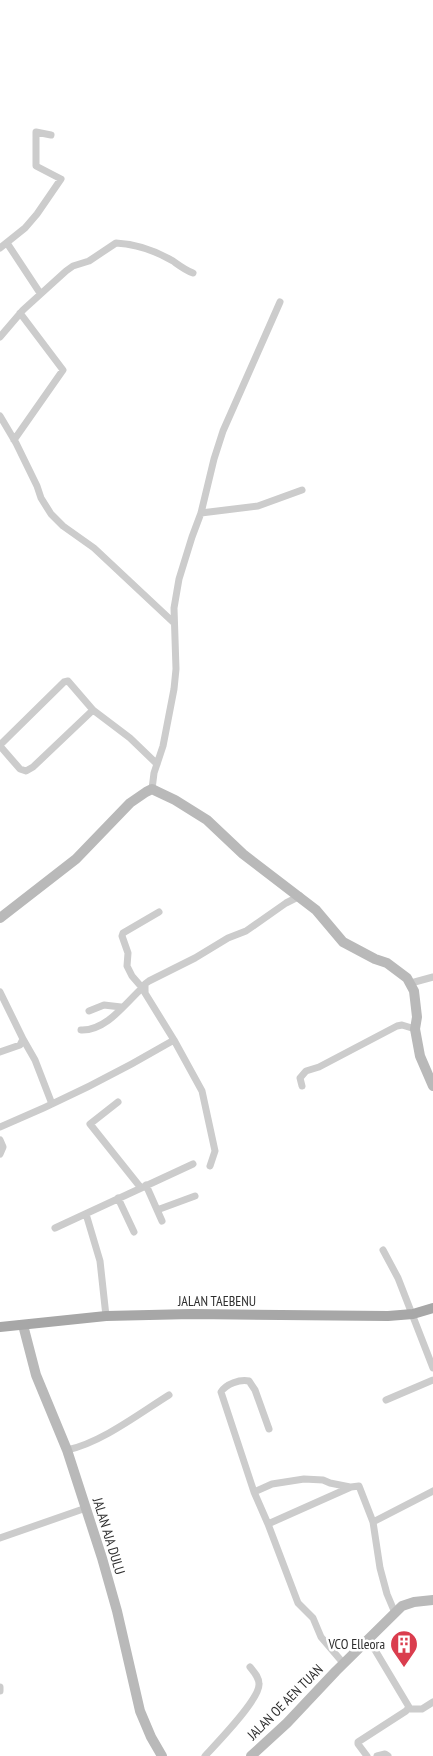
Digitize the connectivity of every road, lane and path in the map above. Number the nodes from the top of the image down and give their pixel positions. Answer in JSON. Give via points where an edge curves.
{"nodes":[{"id":1,"x":51,"y":135,"type":"dead end"},
{"id":2,"x":7,"y":243,"type":"junction"},
{"id":3,"x":0,"y":248,"type":"edge"},
{"id":4,"x":193,"y":273,"type":"dead end"},
{"id":5,"x":40,"y":293,"type":"junction"},
{"id":6,"x":280,"y":302,"type":"dead end"},
{"id":7,"x":20,"y":314,"type":"junction"},
{"id":8,"x":0,"y":338,"type":"edge"},
{"id":9,"x":0,"y":416,"type":"edge"},
{"id":10,"x":14,"y":440,"type":"junction"},
{"id":11,"x":302,"y":490,"type":"dead end"},
{"id":12,"x":201,"y":513,"type":"junction"},
{"id":13,"x":173,"y":622,"type":"junction"},
{"id":14,"x":93,"y":710,"type":"junction"},
{"id":15,"x":0,"y":746,"type":"edge"},
{"id":16,"x":157,"y":764,"type":"junction"},
{"id":17,"x":152,"y":790,"type":"junction"},
{"id":18,"x":300,"y":896,"type":"junction"},
{"id":19,"x":159,"y":912,"type":"dead end"},
{"id":20,"x":0,"y":918,"type":"edge"},
{"id":21,"x":433,"y":978,"type":"edge"},
{"id":22,"x":411,"y":983,"type":"junction"},
{"id":23,"x":143,"y":989,"type":"junction"},
{"id":24,"x":0,"y":992,"type":"edge"},
{"id":25,"x":121,"y":1007,"type":"junction"},
{"id":26,"x":88,"y":1011,"type":"dead end"},
{"id":27,"x":415,"y":1029,"type":"junction"},
{"id":28,"x":81,"y":1030,"type":"dead end"},
{"id":29,"x":23,"y":1039,"type":"junction"},
{"id":30,"x":174,"y":1040,"type":"junction"},
{"id":31,"x":0,"y":1052,"type":"edge"},
{"id":32,"x":302,"y":1086,"type":"dead end"},
{"id":33,"x":433,"y":1086,"type":"edge"},
{"id":34,"x":118,"y":1102,"type":"dead end"},
{"id":35,"x":52,"y":1104,"type":"junction"},
{"id":36,"x":0,"y":1127,"type":"edge"},
{"id":37,"x":0,"y":1140,"type":"edge"},
{"id":38,"x":0,"y":1154,"type":"edge"},
{"id":39,"x":193,"y":1164,"type":"dead end"},
{"id":40,"x":210,"y":1166,"type":"dead end"},
{"id":41,"x":144,"y":1187,"type":"junction"},
{"id":42,"x":195,"y":1196,"type":"dead end"},
{"id":43,"x":118,"y":1198,"type":"junction"},
{"id":44,"x":158,"y":1210,"type":"junction"},
{"id":45,"x":86,"y":1214,"type":"junction"},
{"id":46,"x":162,"y":1221,"type":"dead end"},
{"id":47,"x":55,"y":1228,"type":"dead end"},
{"id":48,"x":134,"y":1232,"type":"dead end"},
{"id":49,"x":383,"y":1250,"type":"dead end"},
{"id":50,"x":433,"y":1308,"type":"edge"},
{"id":51,"x":413,"y":1314,"type":"junction"},
{"id":52,"x":106,"y":1316,"type":"junction"},
{"id":53,"x":23,"y":1325,"type":"junction"},
{"id":54,"x":0,"y":1327,"type":"edge"},
{"id":55,"x":433,"y":1368,"type":"edge"},
{"id":56,"x":433,"y":1380,"type":"edge"},
{"id":57,"x":170,"y":1395,"type":"dead end"},
{"id":58,"x":386,"y":1400,"type":"dead end"},
{"id":59,"x":269,"y":1429,"type":"dead end"},
{"id":60,"x":67,"y":1450,"type":"junction"},
{"id":61,"x":350,"y":1487,"type":"junction"},
{"id":62,"x":433,"y":1490,"type":"edge"},
{"id":63,"x":254,"y":1492,"type":"junction"},
{"id":64,"x":86,"y":1508,"type":"junction"},
{"id":65,"x":373,"y":1522,"type":"junction"},
{"id":66,"x":268,"y":1524,"type":"junction"},
{"id":67,"x":0,"y":1538,"type":"edge"},
{"id":68,"x":433,"y":1600,"type":"edge"},
{"id":69,"x":395,"y":1612,"type":"junction"},
{"id":70,"x":369,"y":1640,"type":"junction"},
{"id":71,"x":344,"y":1664,"type":"junction"},
{"id":72,"x":250,"y":1667,"type":"dead end"},
{"id":73,"x":433,"y":1702,"type":"edge"},
{"id":74,"x":408,"y":1708,"type":"junction"},
{"id":75,"x":162,"y":1756,"type":"edge"},
{"id":76,"x":205,"y":1756,"type":"edge"},
{"id":77,"x":251,"y":1756,"type":"edge"},
{"id":78,"x":367,"y":1756,"type":"edge"},
{"id":79,"x":376,"y":1756,"type":"edge"},
{"id":80,"x":388,"y":1756,"type":"edge"}],
"edges":[{"from":1,"to":2,"type":"street","via":[[36,132],[36,166],[61,180],[37,214]]},
{"from":2,"to":3,"type":"street"},
{"from":2,"to":5,"type":"street"},
{"from":4,"to":5,"type":"street","via":[[146,248],[116,243],[89,261],[73,266]]},
{"from":5,"to":7,"type":"street"},
{"from":6,"to":12,"type":"street","via":[[223,431]]},
{"from":7,"to":8,"type":"street"},
{"from":7,"to":10,"type":"street","via":[[63,370]]},
{"from":9,"to":10,"type":"street"},
{"from":10,"to":13,"type":"street","via":[[51,514],[94,548]]},
{"from":11,"to":12,"type":"street","via":[[258,506]]},
{"from":12,"to":13,"type":"street","via":[[179,580]]},
{"from":13,"to":16,"type":"street","via":[[176,678]]},
{"from":14,"to":15,"type":"street","via":[[26,771],[20,769]]},
{"from":14,"to":15,"type":"street","via":[[66,681]]},
{"from":14,"to":16,"type":"street"},
{"from":16,"to":17,"type":"street"},
{"from":17,"to":18,"type":"street","via":[[176,800],[207,820],[243,854]]},
{"from":17,"to":20,"type":"street","via":[[130,803],[76,859]]},
{"from":18,"to":22,"type":"street","via":[[343,942],[387,963]]},
{"from":18,"to":23,"type":"street","via":[[246,931],[149,981]]},
{"from":19,"to":23,"type":"street","via":[[122,936],[128,953],[127,966]]},
{"from":21,"to":22,"type":"street"},
{"from":22,"to":27,"type":"street","via":[[417,1017]]},
{"from":23,"to":25,"type":"street"},
{"from":23,"to":30,"type":"street"},
{"from":24,"to":29,"type":"street"},
{"from":25,"to":26,"type":"street","via":[[104,1005]]},
{"from":25,"to":28,"type":"street","via":[[98,1028]]},
{"from":27,"to":32,"type":"street","via":[[397,1026],[306,1072],[300,1078]]},
{"from":27,"to":33,"type":"street","via":[[422,1064]]},
{"from":29,"to":31,"type":"street","via":[[20,1044]]},
{"from":29,"to":35,"type":"street"},
{"from":30,"to":35,"type":"street","via":[[125,1069]]},
{"from":30,"to":40,"type":"street","via":[[205,1100],[215,1151]]},
{"from":34,"to":41,"type":"street","via":[[90,1124]]},
{"from":35,"to":36,"type":"street"},
{"from":37,"to":38,"type":"street","via":[[3,1147]]},
{"from":39,"to":41,"type":"street"},
{"from":41,"to":43,"type":"street"},
{"from":41,"to":44,"type":"street"},
{"from":42,"to":44,"type":"street"},
{"from":43,"to":45,"type":"street"},
{"from":43,"to":48,"type":"street"},
{"from":44,"to":46,"type":"street"},
{"from":45,"to":47,"type":"street"},
{"from":45,"to":52,"type":"street","via":[[100,1261]]},
{"from":49,"to":51,"type":"street"},
{"from":50,"to":51,"type":"main road","name":"JALAN TAEBENU"},
{"from":51,"to":52,"type":"main road","name":"JALAN TAEBENU"},
{"from":51,"to":55,"type":"street"},
{"from":52,"to":53,"type":"main road","name":"JALAN TAEBENU"},
{"from":53,"to":54,"type":"main road","name":"JALAN TAEBENU"},
{"from":53,"to":60,"type":"street","name":"JALAN AJA DULU","via":[[36,1375]]},
{"from":56,"to":58,"type":"street"},
{"from":57,"to":60,"type":"street","via":[[104,1435]]},
{"from":59,"to":63,"type":"street","via":[[249,1381],[224,1388],[221,1392]]},
{"from":60,"to":64,"type":"street","name":"JALAN AJA DULU"},
{"from":61,"to":63,"type":"street","via":[[304,1479],[272,1484]]},
{"from":61,"to":65,"type":"street","via":[[359,1486],[361,1489]]},
{"from":61,"to":66,"type":"street"},
{"from":62,"to":65,"type":"street"},
{"from":63,"to":66,"type":"street"},
{"from":64,"to":67,"type":"street"},
{"from":64,"to":75,"type":"street","name":"JALAN AJA DULU","via":[[117,1611],[140,1711]]},
{"from":65,"to":69,"type":"street","via":[[380,1568]]},
{"from":66,"to":71,"type":"street","via":[[298,1603],[313,1618],[321,1636]]},
{"from":68,"to":69,"type":"street","name":"JALAN OE AEN TUAN","via":[[407,1604]]},
{"from":69,"to":70,"type":"street","name":"JALAN OE AEN TUAN"},
{"from":70,"to":71,"type":"street","name":"JALAN OE AEN TUAN"},
{"from":70,"to":74,"type":"street","via":[[407,1701]]},
{"from":71,"to":77,"type":"street","name":"JALAN OE AEN TUAN"},
{"from":72,"to":76,"type":"street","via":[[258,1678],[259,1689],[247,1708]]},
{"from":73,"to":74,"type":"street","via":[[422,1708]]},
{"from":74,"to":78,"type":"street","via":[[358,1742]]},
{"from":79,"to":80,"type":"street"}]}
